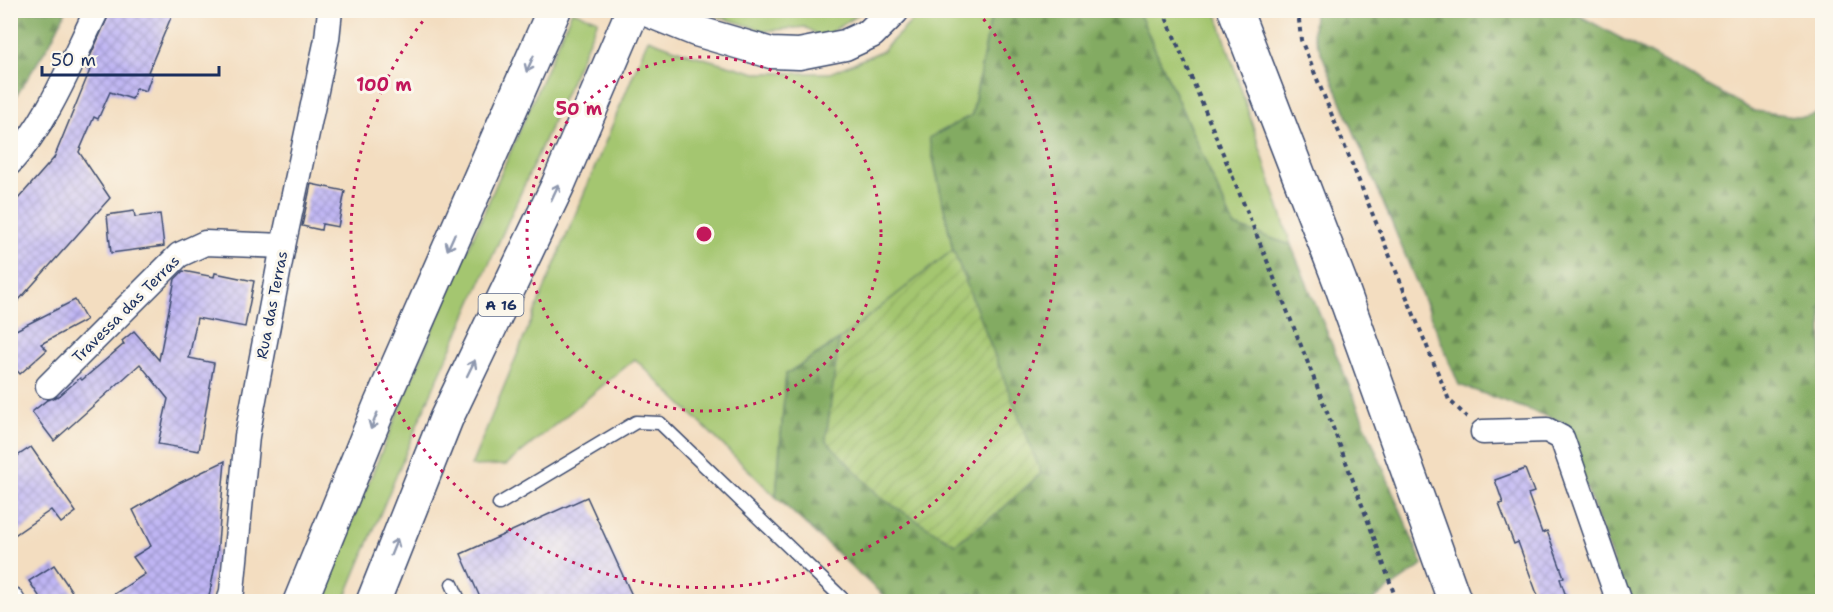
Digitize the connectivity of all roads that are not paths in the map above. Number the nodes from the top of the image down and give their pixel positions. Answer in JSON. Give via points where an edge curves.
{"nodes":[{"id":1,"x":97,"y":10,"type":"edge"},
{"id":2,"x":330,"y":10,"type":"edge"},
{"id":3,"x":554,"y":10,"type":"edge"},
{"id":4,"x":633,"y":10,"type":"edge"},
{"id":5,"x":644,"y":10,"type":"edge"},
{"id":6,"x":894,"y":10,"type":"edge"},
{"id":7,"x":1235,"y":10,"type":"edge"},
{"id":8,"x":10,"y":163,"type":"edge"},
{"id":9,"x":283,"y":246,"type":"junction"},
{"id":10,"x":48,"y":386,"type":"dead end"},
{"id":11,"x":1483,"y":432,"type":"road end"},
{"id":12,"x":499,"y":504,"type":"dead end"},
{"id":13,"x":452,"y":584,"type":"dead end"},
{"id":14,"x":10,"y":598,"type":"edge"},
{"id":15,"x":13,"y":602,"type":"edge"},
{"id":16,"x":229,"y":602,"type":"edge"},
{"id":17,"x":300,"y":602,"type":"edge"},
{"id":18,"x":373,"y":602,"type":"edge"},
{"id":19,"x":460,"y":602,"type":"edge"},
{"id":20,"x":846,"y":602,"type":"edge"},
{"id":21,"x":1455,"y":602,"type":"edge"},
{"id":22,"x":1619,"y":602,"type":"edge"}],
"edges":[{"from":1,"to":8,"type":"street","via":[[42,122]]},
{"from":2,"to":9,"type":"street","name":"Rua das Terras"},
{"from":3,"to":17,"type":"main road","one_way":true,"via":[[379,408]]},
{"from":18,"to":4,"type":"main road","number":"A 16","one_way":true,"via":[[446,419],[558,185]]},
{"from":5,"to":6,"type":"street","via":[[696,31],[771,53],[800,54],[845,45],[871,33]]},
{"from":7,"to":21,"type":"main road","via":[[1340,282]]},
{"from":9,"to":10,"type":"street","name":"Travessa das Terras","via":[[205,243],[179,255]]},
{"from":9,"to":16,"type":"street","name":"Rua das Terras","via":[[247,436]]},
{"from":11,"to":22,"type":"street","via":[[1547,430],[1562,438]]},
{"from":12,"to":20,"type":"lane","via":[[636,422],[660,423]]},
{"from":13,"to":19,"type":"lane"},
{"from":14,"to":15,"type":"street"}]}
